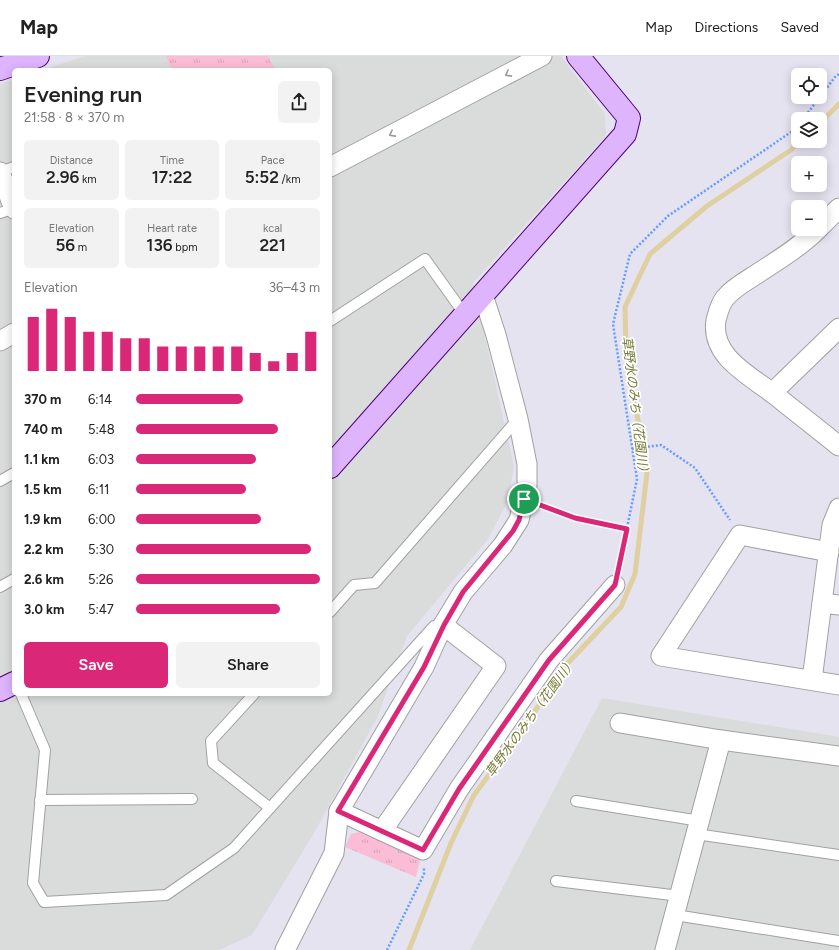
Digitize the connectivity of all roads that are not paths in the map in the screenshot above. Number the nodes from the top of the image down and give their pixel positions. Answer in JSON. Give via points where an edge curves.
{"nodes":[{"id":1,"x":38,"y":56,"type":"edge"},
{"id":2,"x":542,"y":56,"type":"edge"},
{"id":3,"x":578,"y":56,"type":"edge"},
{"id":4,"x":0,"y":69,"type":"edge"},
{"id":5,"x":332,"y":166,"type":"edge"},
{"id":6,"x":12,"y":168,"type":"edge"},
{"id":7,"x":0,"y":172,"type":"edge"},
{"id":8,"x":12,"y":204,"type":"edge"},
{"id":9,"x":839,"y":208,"type":"edge"},
{"id":10,"x":12,"y":210,"type":"edge"},
{"id":11,"x":0,"y":213,"type":"edge"},
{"id":12,"x":827,"y":220,"type":"edge"},
{"id":13,"x":811,"y":236,"type":"edge"},
{"id":14,"x":483,"y":295,"type":"junction"},
{"id":15,"x":465,"y":315,"type":"junction"},
{"id":16,"x":332,"y":320,"type":"edge"},
{"id":17,"x":839,"y":328,"type":"edge"},
{"id":18,"x":12,"y":334,"type":"edge"},
{"id":19,"x":0,"y":341,"type":"edge"},
{"id":20,"x":772,"y":393,"type":"junction"},
{"id":21,"x":518,"y":419,"type":"junction"},
{"id":22,"x":839,"y":446,"type":"edge"},
{"id":23,"x":332,"y":465,"type":"edge"},
{"id":24,"x":12,"y":474,"type":"edge"},
{"id":25,"x":0,"y":481,"type":"edge"},
{"id":26,"x":839,"y":508,"type":"edge"},
{"id":27,"x":829,"y":552,"type":"junction"},
{"id":28,"x":12,"y":580,"type":"edge"},
{"id":29,"x":615,"y":585,"type":"road end"},
{"id":30,"x":0,"y":587,"type":"edge"},
{"id":31,"x":831,"y":604,"type":"edge"},
{"id":32,"x":332,"y":610,"type":"edge"},
{"id":33,"x":444,"y":625,"type":"junction"},
{"id":34,"x":812,"y":680,"type":"junction"},
{"id":35,"x":12,"y":684,"type":"edge"},
{"id":36,"x":839,"y":685,"type":"edge"},
{"id":37,"x":0,"y":690,"type":"edge"},
{"id":38,"x":22,"y":696,"type":"edge"},
{"id":39,"x":252,"y":696,"type":"edge"},
{"id":40,"x":620,"y":723,"type":"dead end"},
{"id":41,"x":721,"y":740,"type":"junction"},
{"id":42,"x":839,"y":756,"type":"edge"},
{"id":43,"x":192,"y":798,"type":"dead end"},
{"id":44,"x":40,"y":800,"type":"junction"},
{"id":45,"x":576,"y":801,"type":"dead end"},
{"id":46,"x":270,"y":808,"type":"junction"},
{"id":47,"x":338,"y":811,"type":"junction"},
{"id":48,"x":698,"y":827,"type":"junction"},
{"id":49,"x":382,"y":831,"type":"junction"},
{"id":50,"x":839,"y":855,"type":"edge"},
{"id":51,"x":556,"y":881,"type":"dead end"},
{"id":52,"x":680,"y":896,"type":"junction"},
{"id":53,"x":675,"y":914,"type":"junction"},
{"id":54,"x":839,"y":941,"type":"edge"},
{"id":55,"x":286,"y":950,"type":"edge"},
{"id":56,"x":665,"y":950,"type":"edge"}],
"edges":[{"from":1,"to":4,"type":"street"},
{"from":2,"to":5,"type":"street","one_way":true},
{"from":3,"to":14,"type":"street","via":[[629,118],[625,134]]},
{"from":6,"to":7,"type":"lane"},
{"from":7,"to":8,"type":"street"},
{"from":9,"to":12,"type":"street"},
{"from":10,"to":11,"type":"lane"},
{"from":13,"to":20,"type":"street","via":[[742,284],[725,298],[718,312],[718,342],[725,355]]},
{"from":14,"to":15,"type":"street"},
{"from":14,"to":21,"type":"street"},
{"from":15,"to":16,"type":"lane","via":[[425,259]]},
{"from":15,"to":23,"type":"street"},
{"from":17,"to":20,"type":"street"},
{"from":18,"to":19,"type":"street"},
{"from":20,"to":22,"type":"street"},
{"from":21,"to":32,"type":"lane","via":[[375,583],[354,586]]},
{"from":21,"to":33,"type":"street","via":[[527,464],[527,485],[519,520],[513,531],[463,592]]},
{"from":24,"to":25,"type":"lane"},
{"from":26,"to":27,"type":"street","via":[[832,525]]},
{"from":27,"to":31,"type":"street"},
{"from":27,"to":34,"type":"street","via":[[740,535],[660,656]]},
{"from":28,"to":30,"type":"lane"},
{"from":29,"to":49,"type":"street","via":[[549,660],[459,789],[423,850]]},
{"from":31,"to":34,"type":"street"},
{"from":33,"to":46,"type":"lane","via":[[434,626]]},
{"from":33,"to":47,"type":"street","via":[[424,667]]},
{"from":33,"to":49,"type":"street","via":[[496,666]]},
{"from":34,"to":36,"type":"street"},
{"from":35,"to":37,"type":"street"},
{"from":38,"to":44,"type":"lane","via":[[45,750]]},
{"from":39,"to":46,"type":"lane","via":[[212,741],[213,763]]},
{"from":40,"to":41,"type":"street"},
{"from":41,"to":42,"type":"street"},
{"from":41,"to":48,"type":"street"},
{"from":43,"to":44,"type":"lane"},
{"from":44,"to":46,"type":"lane","via":[[33,883],[44,902],[166,895],[234,848]]},
{"from":45,"to":48,"type":"lane"},
{"from":47,"to":49,"type":"street"},
{"from":47,"to":55,"type":"street","via":[[334,853]]},
{"from":48,"to":50,"type":"lane"},
{"from":48,"to":52,"type":"street"},
{"from":51,"to":52,"type":"lane"},
{"from":52,"to":53,"type":"street"},
{"from":53,"to":54,"type":"lane"},
{"from":53,"to":56,"type":"street"}]}
